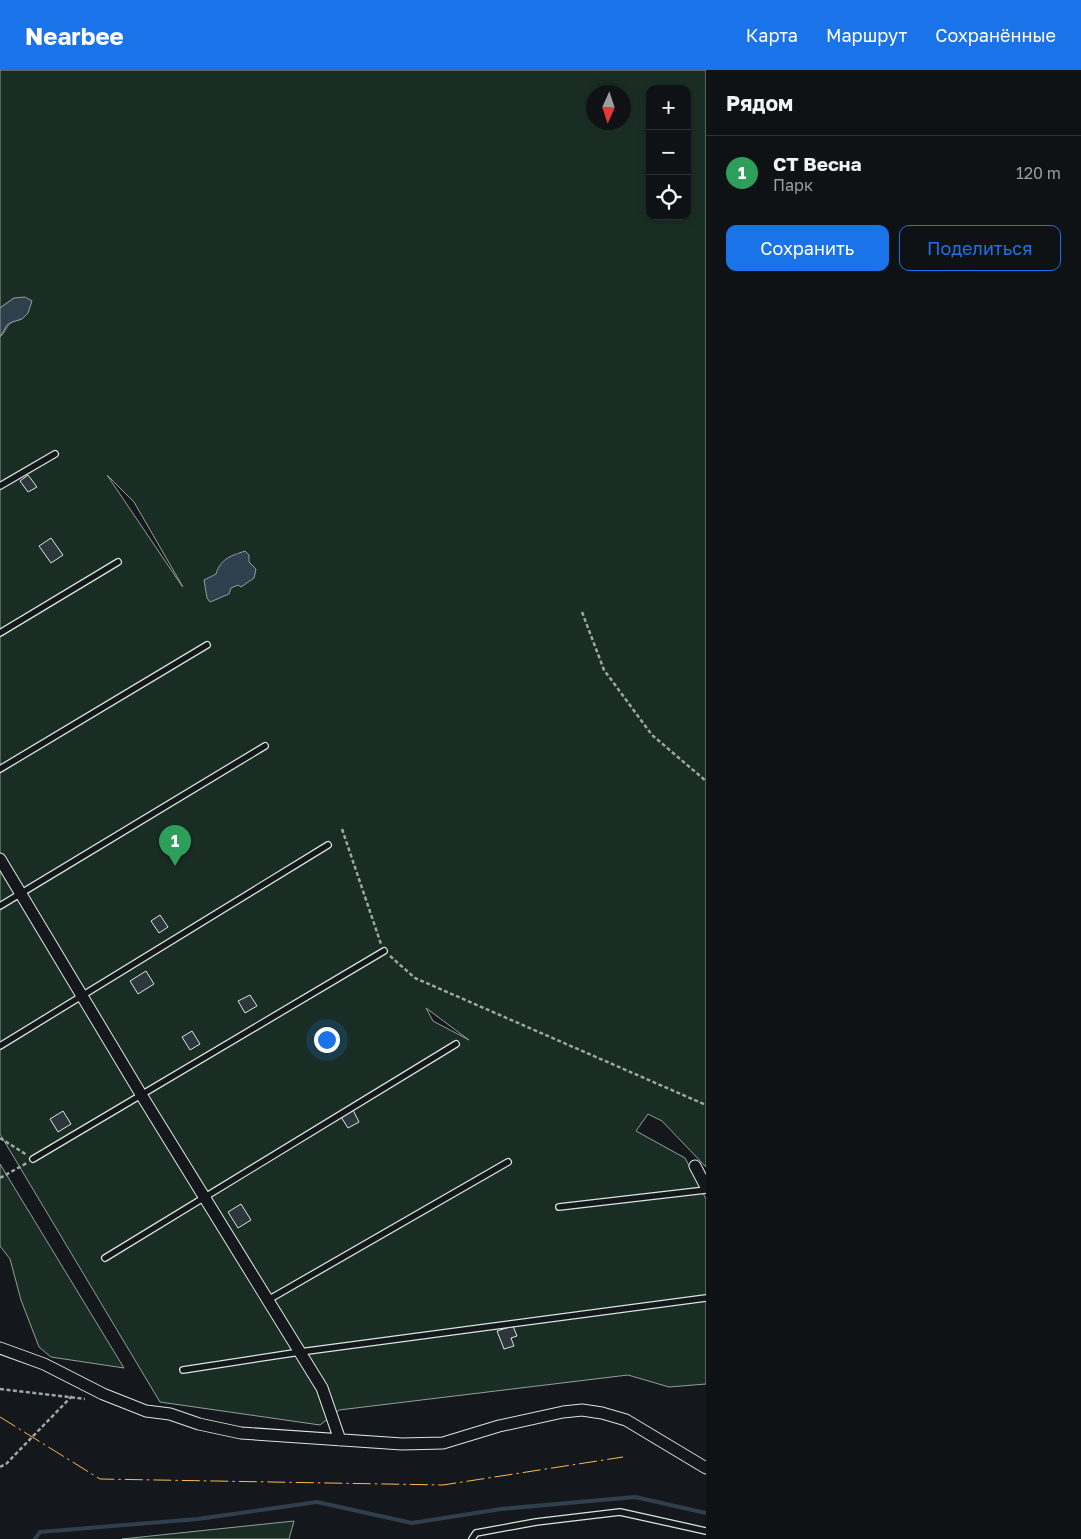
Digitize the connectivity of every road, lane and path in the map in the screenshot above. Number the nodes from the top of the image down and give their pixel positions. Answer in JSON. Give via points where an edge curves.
{"nodes":[{"id":1,"x":55,"y":454,"type":"dead end"},
{"id":2,"x":0,"y":486,"type":"edge"},
{"id":3,"x":118,"y":562,"type":"dead end"},
{"id":4,"x":582,"y":612,"type":"dead end"},
{"id":5,"x":0,"y":633,"type":"edge"},
{"id":6,"x":207,"y":645,"type":"dead end"},
{"id":7,"x":265,"y":746,"type":"dead end"},
{"id":8,"x":0,"y":769,"type":"edge"},
{"id":9,"x":706,"y":781,"type":"edge"},
{"id":10,"x":342,"y":829,"type":"dead end"},
{"id":11,"x":328,"y":846,"type":"dead end"},
{"id":12,"x":0,"y":859,"type":"edge"},
{"id":13,"x":21,"y":894,"type":"junction"},
{"id":14,"x":0,"y":906,"type":"edge"},
{"id":15,"x":384,"y":951,"type":"junction"},
{"id":16,"x":82,"y":995,"type":"junction"},
{"id":17,"x":456,"y":1044,"type":"dead end"},
{"id":18,"x":0,"y":1046,"type":"edge"},
{"id":19,"x":142,"y":1096,"type":"junction"},
{"id":20,"x":706,"y":1105,"type":"edge"},
{"id":21,"x":0,"y":1138,"type":"edge"},
{"id":22,"x":33,"y":1159,"type":"junction"},
{"id":23,"x":508,"y":1162,"type":"dead end"},
{"id":24,"x":695,"y":1166,"type":"dead end"},
{"id":25,"x":0,"y":1178,"type":"edge"},
{"id":26,"x":706,"y":1188,"type":"edge"},
{"id":27,"x":204,"y":1196,"type":"junction"},
{"id":28,"x":559,"y":1207,"type":"dead end"},
{"id":29,"x":105,"y":1258,"type":"dead end"},
{"id":30,"x":706,"y":1298,"type":"edge"},
{"id":31,"x":268,"y":1300,"type":"junction"},
{"id":32,"x":0,"y":1348,"type":"edge"},
{"id":33,"x":300,"y":1352,"type":"junction"},
{"id":34,"x":183,"y":1370,"type":"dead end"},
{"id":35,"x":0,"y":1389,"type":"edge"},
{"id":36,"x":72,"y":1396,"type":"junction"},
{"id":37,"x":90,"y":1400,"type":"dead end"},
{"id":38,"x":340,"y":1440,"type":"junction"},
{"id":39,"x":0,"y":1467,"type":"edge"},
{"id":40,"x":706,"y":1468,"type":"edge"},
{"id":41,"x":706,"y":1531,"type":"edge"},
{"id":42,"x":472,"y":1539,"type":"edge"}],
"edges":[{"from":1,"to":2,"type":"lane"},
{"from":3,"to":5,"type":"lane"},
{"from":4,"to":9,"type":"path","via":[[604,670],[652,735]]},
{"from":6,"to":8,"type":"lane"},
{"from":7,"to":13,"type":"lane"},
{"from":10,"to":15,"type":"path"},
{"from":11,"to":16,"type":"lane"},
{"from":12,"to":13,"type":"street"},
{"from":13,"to":14,"type":"lane"},
{"from":13,"to":16,"type":"street"},
{"from":15,"to":19,"type":"lane"},
{"from":15,"to":20,"type":"path","via":[[415,978]]},
{"from":16,"to":18,"type":"lane"},
{"from":16,"to":19,"type":"street"},
{"from":17,"to":27,"type":"lane"},
{"from":19,"to":22,"type":"lane"},
{"from":19,"to":27,"type":"street"},
{"from":21,"to":22,"type":"path"},
{"from":22,"to":25,"type":"path"},
{"from":23,"to":31,"type":"lane"},
{"from":24,"to":26,"type":"street"},
{"from":26,"to":28,"type":"lane"},
{"from":27,"to":29,"type":"lane"},
{"from":27,"to":31,"type":"street"},
{"from":30,"to":33,"type":"lane"},
{"from":31,"to":33,"type":"street"},
{"from":32,"to":38,"type":"street","via":[[44,1364],[103,1394],[146,1411],[241,1433]]},
{"from":33,"to":34,"type":"lane"},
{"from":33,"to":38,"type":"street","via":[[322,1388]]},
{"from":35,"to":36,"type":"path"},
{"from":36,"to":37,"type":"path"},
{"from":36,"to":39,"type":"path"},
{"from":38,"to":40,"type":"street","via":[[443,1443],[499,1426],[582,1410],[626,1420]]},
{"from":41,"to":42,"type":"lane","via":[[620,1512],[476,1533]]}]}
